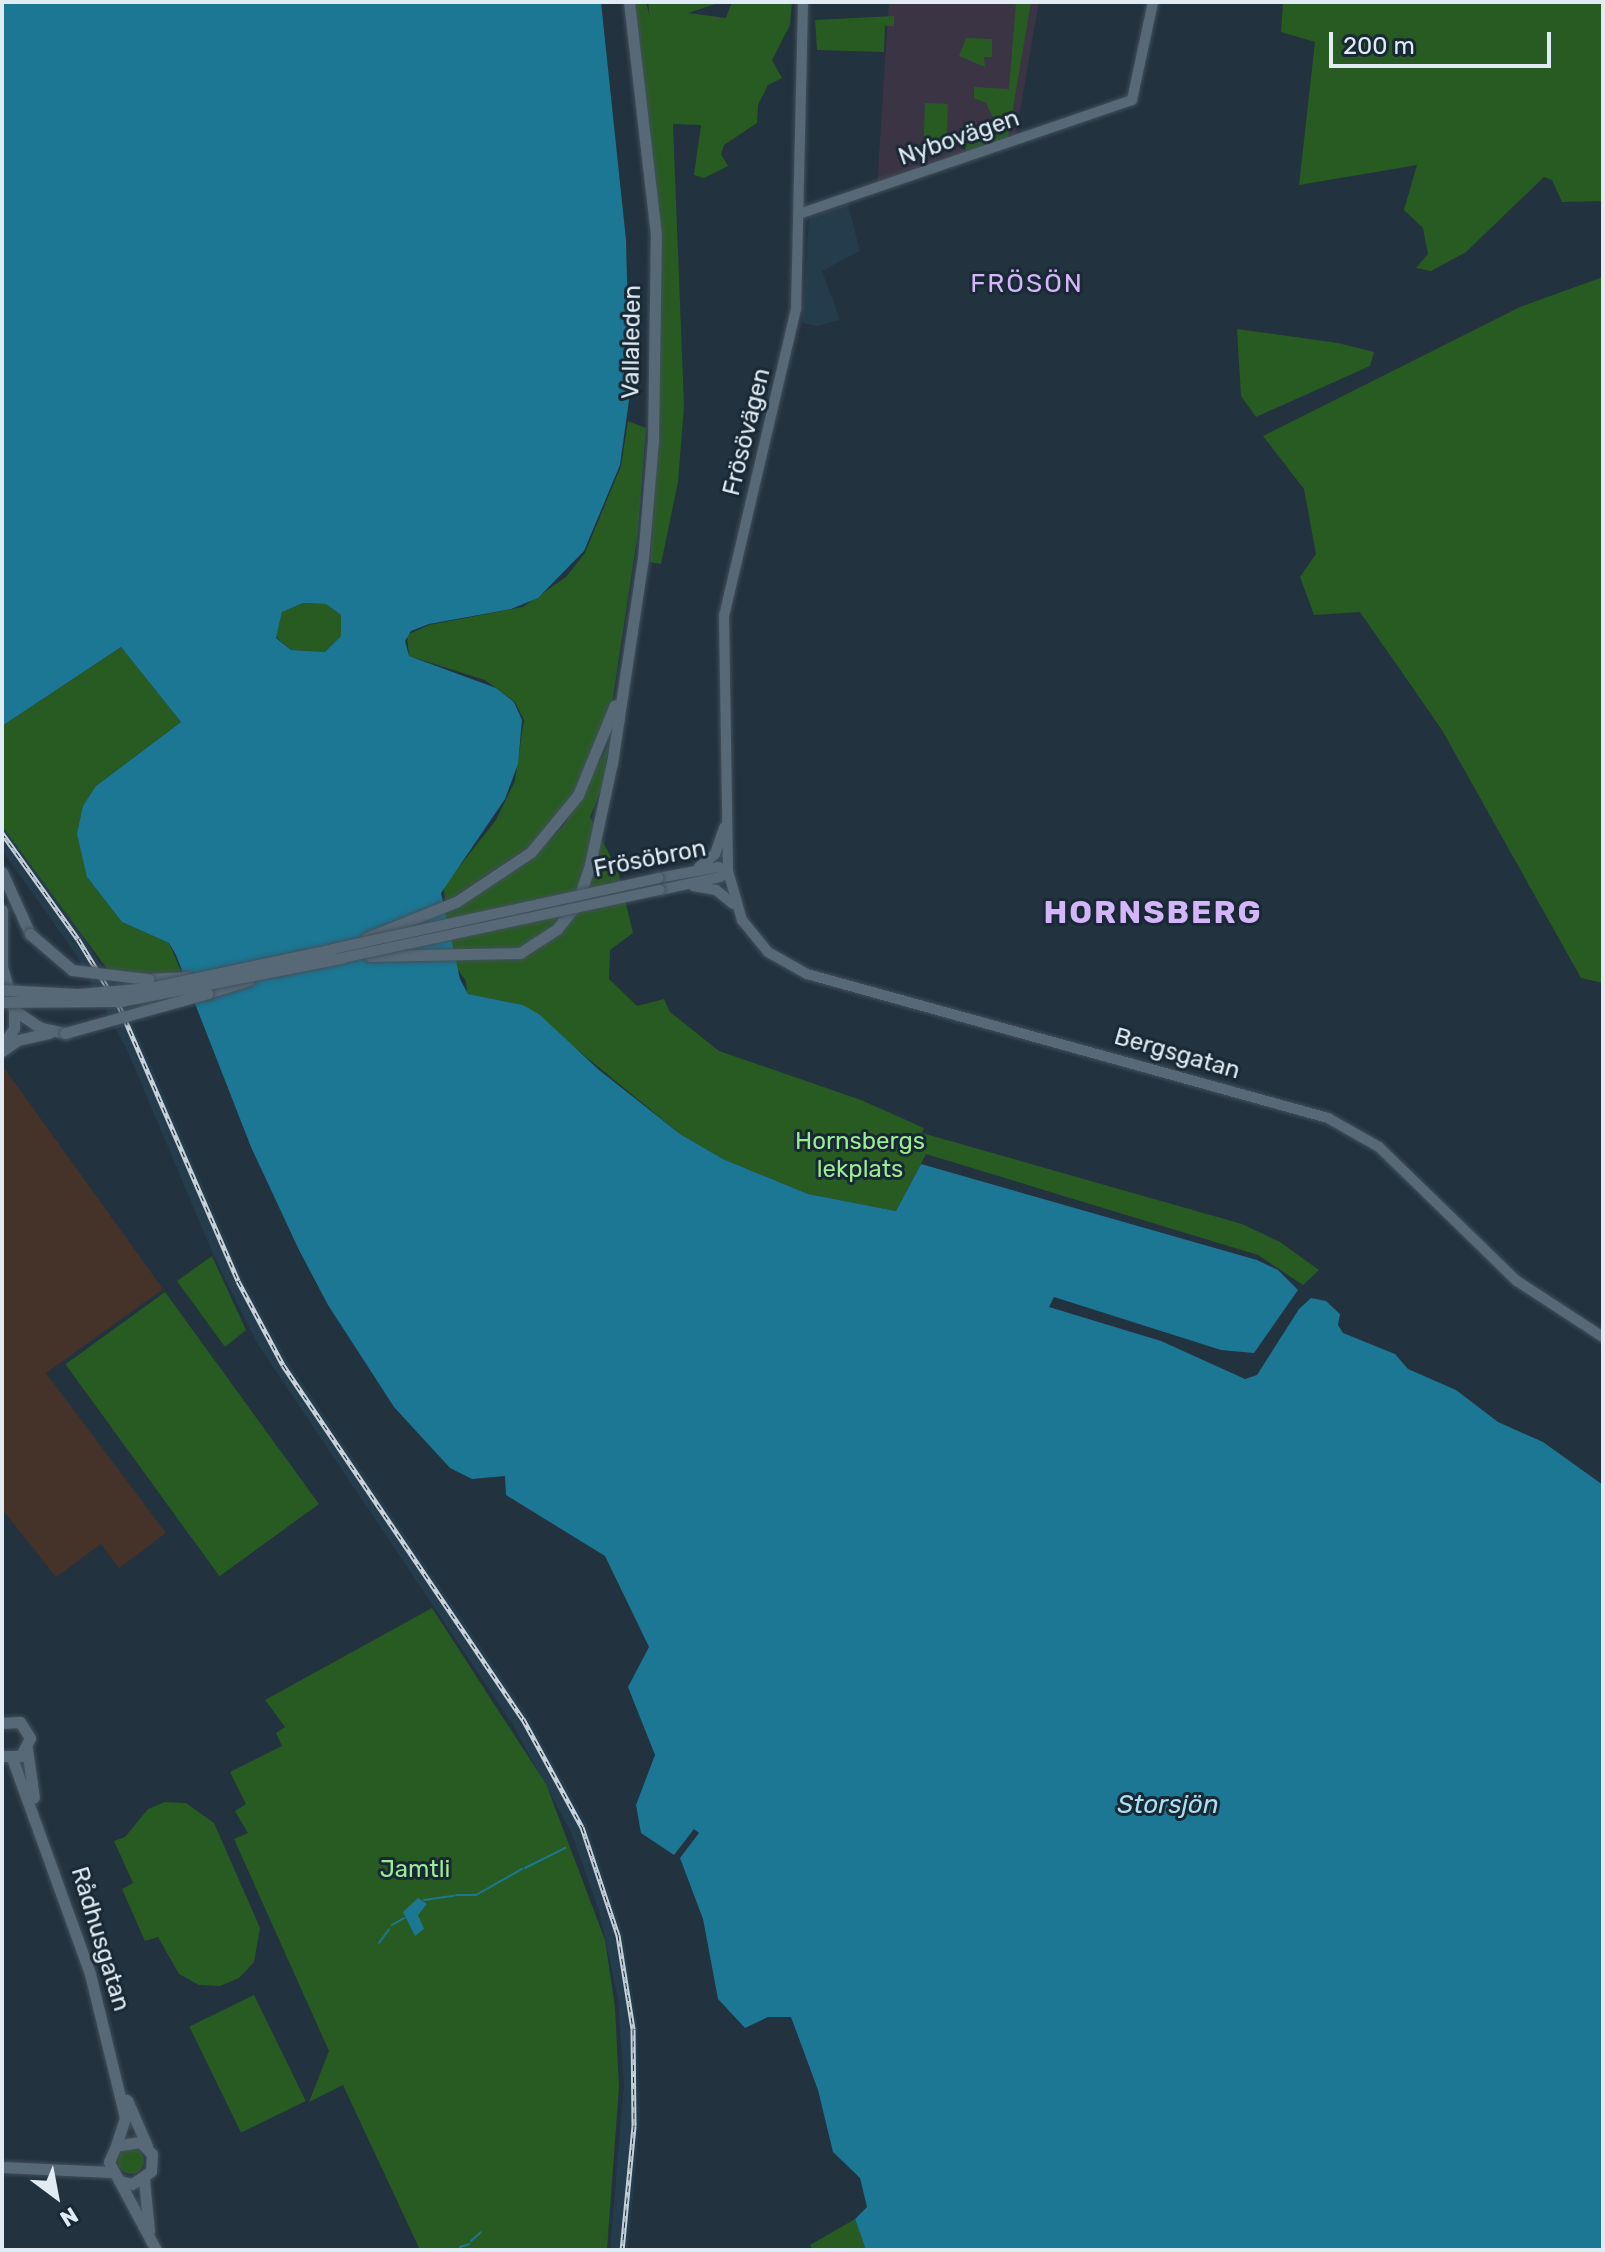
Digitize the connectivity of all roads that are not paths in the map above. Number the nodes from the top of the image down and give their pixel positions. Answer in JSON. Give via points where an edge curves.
{"nodes":[{"id":1,"x":629,"y":2,"type":"edge"},
{"id":2,"x":803,"y":2,"type":"edge"},
{"id":3,"x":1153,"y":2,"type":"edge"},
{"id":4,"x":799,"y":214,"type":"junction"},
{"id":5,"x":623,"y":682,"type":"junction"},
{"id":6,"x":727,"y":819,"type":"junction"},
{"id":7,"x":728,"y":871,"type":"junction"},
{"id":8,"x":2,"y":872,"type":"edge"},
{"id":9,"x":691,"y":872,"type":"junction"},
{"id":10,"x":497,"y":878,"type":"joint"},
{"id":11,"x":659,"y":884,"type":"junction"},
{"id":12,"x":680,"y":885,"type":"junction"},
{"id":13,"x":733,"y":904,"type":"junction"},
{"id":14,"x":2,"y":910,"type":"edge"},
{"id":15,"x":557,"y":929,"type":"joint"},
{"id":16,"x":338,"y":954,"type":"junction"},
{"id":17,"x":2,"y":966,"type":"edge"},
{"id":18,"x":268,"y":974,"type":"junction"},
{"id":19,"x":211,"y":975,"type":"junction"},
{"id":20,"x":2,"y":990,"type":"edge"},
{"id":21,"x":2,"y":1002,"type":"edge"},
{"id":22,"x":14,"y":1010,"type":"junction"},
{"id":23,"x":65,"y":1033,"type":"junction"},
{"id":24,"x":2,"y":1048,"type":"edge"},
{"id":25,"x":1603,"y":1337,"type":"edge"},
{"id":26,"x":4,"y":1719,"type":"edge"},
{"id":27,"x":27,"y":1749,"type":"junction"},
{"id":28,"x":7,"y":1757,"type":"edge"},
{"id":29,"x":38,"y":1822,"type":"junction"},
{"id":30,"x":114,"y":2070,"type":"junction"},
{"id":31,"x":147,"y":2147,"type":"junction"},
{"id":32,"x":114,"y":2149,"type":"junction"},
{"id":33,"x":2,"y":2167,"type":"edge"},
{"id":34,"x":88,"y":2168,"type":"junction"},
{"id":35,"x":115,"y":2176,"type":"junction"},
{"id":36,"x":144,"y":2180,"type":"junction"},
{"id":37,"x":149,"y":2236,"type":"junction"},
{"id":38,"x":156,"y":2250,"type":"edge"}],
"edges":[{"from":1,"to":5,"type":"main road","name":"Vallaleden","via":[[656,235],[653,441],[643,559]]},
{"from":2,"to":4,"type":"street","name":"Frösövägen"},
{"from":3,"to":4,"type":"street","name":"Nybovägen","via":[[1132,100]]},
{"from":4,"to":6,"type":"street","name":"Frösövägen","via":[[792,330],[724,615]]},
{"from":5,"to":10,"type":"main road","name":"Vallaleden","via":[[594,765],[568,811],[531,852]]},
{"from":5,"to":15,"type":"main road","name":"Vallaleden","via":[[589,869],[577,903]]},
{"from":6,"to":7,"type":"street","name":"Frösövägen"},
{"from":6,"to":9,"type":"street","via":[[715,854]]},
{"from":7,"to":9,"type":"street","name":"Frösöbron"},
{"from":7,"to":12,"type":"street","name":"Frösöbron"},
{"from":7,"to":13,"type":"street","name":"Bergsgatan"},
{"from":8,"to":19,"type":"main road","bridge":true,"via":[[30,934],[58,962],[94,976]]},
{"from":9,"to":11,"type":"street","name":"Frösöbron"},
{"from":10,"to":16,"type":"main road","name":"Frösöbron","bridge":true},
{"from":11,"to":12,"type":"street","name":"Frösöbron"},
{"from":11,"to":16,"type":"street","name":"Frösöbron","bridge":true},
{"from":12,"to":13,"type":"street","via":[[709,887]]},
{"from":13,"to":25,"type":"street","name":"Bergsgatan","via":[[758,942],[802,972],[1305,1111],[1349,1128],[1379,1147],[1517,1281]]},
{"from":14,"to":17,"type":"main road"},
{"from":15,"to":16,"type":"main road","name":"Frösöbron","bridge":true,"via":[[520,953]]},
{"from":16,"to":18,"type":"main road","name":"Frösöbron","bridge":true},
{"from":16,"to":19,"type":"main road","name":"Frösöbron","bridge":true},
{"from":17,"to":22,"type":"main road"},
{"from":18,"to":21,"type":"main road","name":"Frösöbron","bridge":true,"via":[[120,1001]]},
{"from":18,"to":23,"type":"main road","bridge":true},
{"from":19,"to":20,"type":"main road","name":"Frösöbron","bridge":true,"via":[[98,993]]},
{"from":22,"to":23,"type":"main road","via":[[41,1028]]},
{"from":22,"to":24,"type":"main road","via":[[14,1028]]},
{"from":23,"to":24,"type":"main road","via":[[35,1034]]},
{"from":26,"to":27,"type":"main road","via":[[28,1730]]},
{"from":27,"to":28,"type":"main road"},
{"from":27,"to":29,"type":"main road","name":"Rådhusgatan"},
{"from":28,"to":29,"type":"main road","name":"Rådhusgatan"},
{"from":29,"to":30,"type":"main road","name":"Rådhusgatan","via":[[90,1974]]},
{"from":30,"to":31,"type":"main road","name":"Rådhusgatan"},
{"from":30,"to":32,"type":"main road","name":"Rådhusgatan","via":[[125,2118]]},
{"from":31,"to":32,"type":"main road","via":[[132,2140]]},
{"from":31,"to":36,"type":"main road","via":[[153,2162]]},
{"from":32,"to":34,"type":"main road"},
{"from":32,"to":35,"type":"main road"},
{"from":33,"to":34,"type":"main road"},
{"from":34,"to":35,"type":"main road"},
{"from":35,"to":36,"type":"main road"},
{"from":35,"to":37,"type":"main road"},
{"from":36,"to":37,"type":"main road"},
{"from":37,"to":38,"type":"main road"}]}
